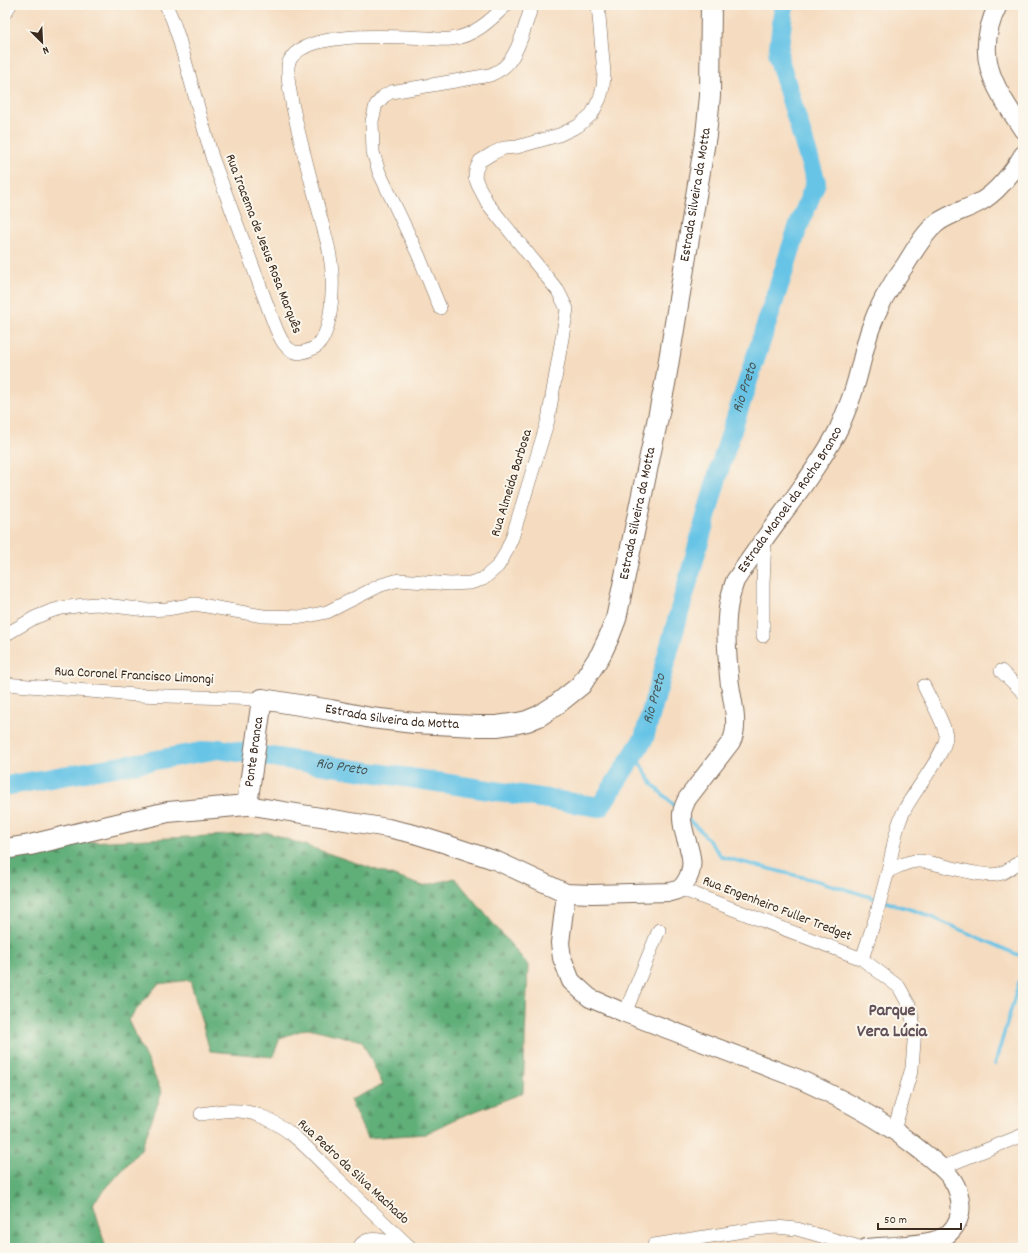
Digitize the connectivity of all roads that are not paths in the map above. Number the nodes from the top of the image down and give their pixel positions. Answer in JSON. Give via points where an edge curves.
{"nodes":[{"id":1,"x":10,"y":5,"type":"edge"},
{"id":2,"x":166,"y":5,"type":"edge"},
{"id":3,"x":506,"y":5,"type":"edge"},
{"id":4,"x":532,"y":5,"type":"edge"},
{"id":5,"x":598,"y":5,"type":"edge"},
{"id":6,"x":711,"y":5,"type":"edge"},
{"id":7,"x":998,"y":5,"type":"edge"},
{"id":8,"x":5,"y":13,"type":"edge"},
{"id":9,"x":1023,"y":130,"type":"edge"},
{"id":10,"x":1023,"y":155,"type":"edge"},
{"id":11,"x":440,"y":308,"type":"dead end"},
{"id":12,"x":766,"y":538,"type":"junction"},
{"id":13,"x":5,"y":635,"type":"edge"},
{"id":14,"x":763,"y":636,"type":"dead end"},
{"id":15,"x":1000,"y":671,"type":"dead end"},
{"id":16,"x":5,"y":684,"type":"edge"},
{"id":17,"x":924,"y":686,"type":"dead end"},
{"id":18,"x":1023,"y":692,"type":"edge"},
{"id":19,"x":261,"y":705,"type":"junction"},
{"id":20,"x":247,"y":806,"type":"junction"},
{"id":21,"x":5,"y":849,"type":"edge"},
{"id":22,"x":1023,"y":859,"type":"edge"},
{"id":23,"x":888,"y":871,"type":"junction"},
{"id":24,"x":680,"y":889,"type":"junction"},
{"id":25,"x":566,"y":893,"type":"junction"},
{"id":26,"x":660,"y":930,"type":"dead end"},
{"id":27,"x":862,"y":959,"type":"junction"},
{"id":28,"x":625,"y":1013,"type":"junction"},
{"id":29,"x":201,"y":1114,"type":"dead end"},
{"id":30,"x":894,"y":1130,"type":"junction"},
{"id":31,"x":1023,"y":1134,"type":"edge"},
{"id":32,"x":941,"y":1168,"type":"junction"},
{"id":33,"x":654,"y":1245,"type":"dead end"},
{"id":34,"x":359,"y":1248,"type":"edge"},
{"id":35,"x":410,"y":1248,"type":"edge"},
{"id":36,"x":863,"y":1248,"type":"edge"},
{"id":37,"x":866,"y":1248,"type":"edge"}],
"edges":[{"from":1,"to":8,"type":"street"},
{"from":2,"to":3,"type":"street","name":"Rua Iracema de Jesus Rosa Marquês","via":[[174,21],[212,157],[272,318],[283,343],[291,351],[298,353],[318,345],[327,327],[333,300],[331,256],[291,101],[289,63],[293,55],[316,43],[332,39],[377,36],[450,39],[480,29]]},
{"from":4,"to":11,"type":"street","via":[[513,57],[498,72],[392,92],[376,104],[372,135],[373,152],[379,172],[418,254]]},
{"from":5,"to":13,"type":"street","name":"Rua Almeida Barbosa","via":[[604,73],[600,98],[592,114],[578,126],[559,136],[492,153],[480,161],[476,170],[476,181],[488,204],[558,291],[567,309],[548,420],[512,538],[498,566],[483,578],[470,583],[399,580],[381,585],[327,612],[302,617],[263,616],[195,604],[146,610],[84,604],[46,613]]},
{"from":6,"to":19,"type":"main road","name":"Estrada Silveira da Motta","via":[[710,96],[706,135],[664,384],[616,619],[604,649],[592,669],[580,684],[556,705],[539,716],[518,724],[449,725],[371,718],[331,710]]},
{"from":7,"to":9,"type":"street","via":[[989,29],[987,62],[998,91]]},
{"from":10,"to":12,"type":"street","name":"Estrada Manoel da Rocha Branco","via":[[999,187],[986,199],[931,228],[894,281],[872,324],[849,406],[825,454]]},
{"from":12,"to":14,"type":"street"},
{"from":12,"to":24,"type":"street","name":"Estrada Manoel da Rocha Branco","via":[[744,566],[729,599],[728,658],[734,736],[683,806],[682,824],[692,866],[689,877]]},
{"from":15,"to":18,"type":"street"},
{"from":16,"to":19,"type":"street","name":"Rua Coronel Francisco Limongi"},
{"from":17,"to":23,"type":"street","via":[[944,727],[946,739],[942,750],[905,808]]},
{"from":19,"to":20,"type":"main road","name":"Ponte Branca"},
{"from":20,"to":21,"type":"main road","via":[[168,812]]},
{"from":20,"to":25,"type":"street","via":[[414,834],[497,861]]},
{"from":22,"to":23,"type":"street","via":[[994,875],[920,861]]},
{"from":23,"to":27,"type":"street"},
{"from":24,"to":25,"type":"street","via":[[670,892]]},
{"from":24,"to":27,"type":"street","name":"Rua Engenheiro Fuller Tredget"},
{"from":25,"to":28,"type":"street","via":[[560,943],[566,972],[590,998]]},
{"from":26,"to":28,"type":"street"},
{"from":27,"to":30,"type":"street","via":[[899,987],[909,1005],[915,1028],[912,1068]]},
{"from":28,"to":30,"type":"street","via":[[799,1079],[853,1105]]},
{"from":29,"to":35,"type":"street","name":"Rua Pedro da Silva Machado","via":[[244,1112],[257,1114],[274,1122],[299,1141]]},
{"from":30,"to":32,"type":"street"},
{"from":31,"to":32,"type":"street"},
{"from":32,"to":37,"type":"street","via":[[957,1189],[961,1207],[959,1221],[952,1231],[934,1241]]},
{"from":33,"to":36,"type":"street","via":[[776,1227],[797,1229]]},
{"from":34,"to":35,"type":"street","via":[[364,1242],[380,1240]]}]}
